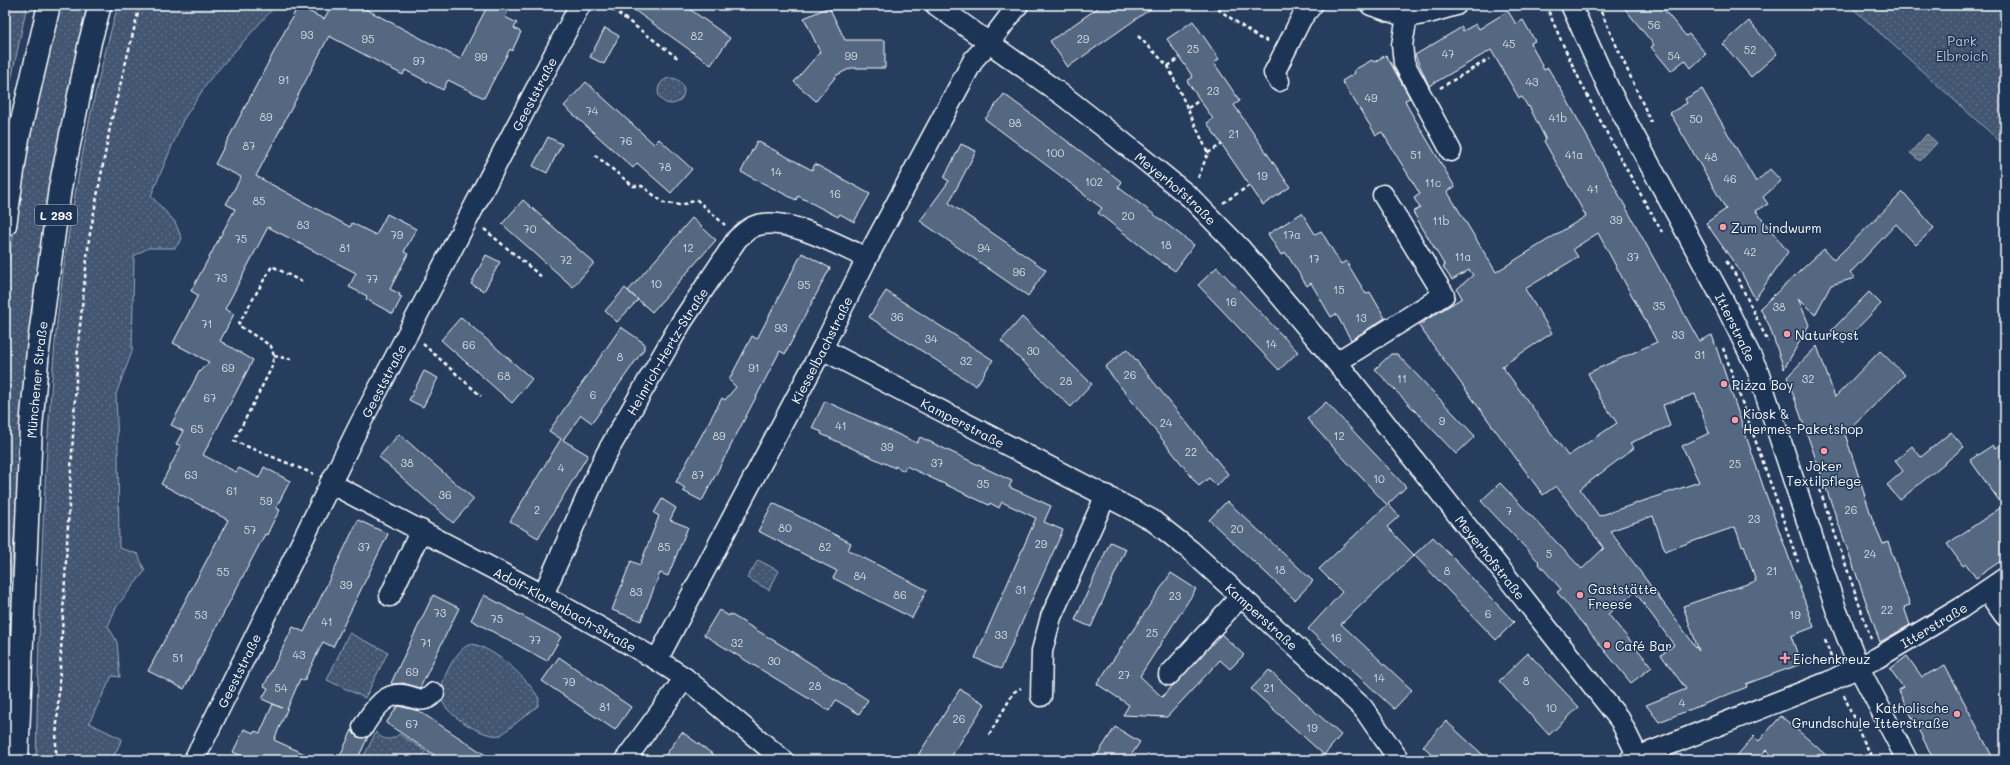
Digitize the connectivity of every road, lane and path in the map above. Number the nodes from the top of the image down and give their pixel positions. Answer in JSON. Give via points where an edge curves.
{"nodes":[{"id":1,"x":49,"y":5,"type":"edge"},
{"id":2,"x":100,"y":5,"type":"edge"},
{"id":3,"x":140,"y":5,"type":"edge"},
{"id":4,"x":580,"y":5,"type":"edge"},
{"id":5,"x":607,"y":5,"type":"edge"},
{"id":6,"x":936,"y":5,"type":"edge"},
{"id":7,"x":1018,"y":5,"type":"edge"},
{"id":8,"x":1212,"y":5,"type":"edge"},
{"id":9,"x":1312,"y":5,"type":"edge"},
{"id":10,"x":1371,"y":5,"type":"edge"},
{"id":11,"x":1456,"y":5,"type":"edge"},
{"id":12,"x":1546,"y":5,"type":"edge"},
{"id":13,"x":1571,"y":5,"type":"edge"},
{"id":14,"x":1407,"y":17,"type":"junction"},
{"id":15,"x":1138,"y":36,"type":"dead end"},
{"id":16,"x":1274,"y":38,"type":"dead end"},
{"id":17,"x":989,"y":43,"type":"junction"},
{"id":18,"x":1180,"y":58,"type":"dead end"},
{"id":19,"x":680,"y":59,"type":"dead end"},
{"id":20,"x":1489,"y":59,"type":"dead end"},
{"id":21,"x":1168,"y":66,"type":"junction"},
{"id":22,"x":1279,"y":81,"type":"dead end"},
{"id":23,"x":1422,"y":99,"type":"junction"},
{"id":24,"x":1200,"y":100,"type":"dead end"},
{"id":25,"x":1188,"y":108,"type":"junction"},
{"id":26,"x":1222,"y":144,"type":"dead end"},
{"id":27,"x":1451,"y":151,"type":"dead end"},
{"id":28,"x":1208,"y":153,"type":"junction"},
{"id":29,"x":595,"y":155,"type":"dead end"},
{"id":30,"x":1250,"y":185,"type":"dead end"},
{"id":31,"x":1383,"y":195,"type":"dead end"},
{"id":32,"x":1190,"y":197,"type":"junction"},
{"id":33,"x":1208,"y":214,"type":"junction"},
{"id":34,"x":470,"y":217,"type":"junction"},
{"id":35,"x":5,"y":225,"type":"edge"},
{"id":36,"x":1663,"y":234,"type":"dead end"},
{"id":37,"x":737,"y":239,"type":"junction"},
{"id":38,"x":867,"y":258,"type":"junction"},
{"id":39,"x":543,"y":278,"type":"dead end"},
{"id":40,"x":302,"y":282,"type":"dead end"},
{"id":41,"x":409,"y":332,"type":"junction"},
{"id":42,"x":1722,"y":347,"type":"dead end"},
{"id":43,"x":822,"y":349,"type":"junction"},
{"id":44,"x":274,"y":356,"type":"junction"},
{"id":45,"x":291,"y":359,"type":"dead end"},
{"id":46,"x":1337,"y":362,"type":"junction"},
{"id":47,"x":481,"y":396,"type":"dead end"},
{"id":48,"x":330,"y":483,"type":"junction"},
{"id":49,"x":1106,"y":495,"type":"junction"},
{"id":50,"x":421,"y":530,"type":"junction"},
{"id":51,"x":1799,"y":565,"type":"dead end"},
{"id":52,"x":2005,"y":578,"type":"edge"},
{"id":53,"x":1987,"y":591,"type":"junction"},
{"id":54,"x":543,"y":595,"type":"junction"},
{"id":55,"x":390,"y":596,"type":"dead end"},
{"id":56,"x":1241,"y":596,"type":"junction"},
{"id":57,"x":2005,"y":616,"type":"edge"},
{"id":58,"x":1824,"y":636,"type":"dead end"},
{"id":59,"x":657,"y":660,"type":"junction"},
{"id":60,"x":1834,"y":665,"type":"dead end"},
{"id":61,"x":1859,"y":668,"type":"junction"},
{"id":62,"x":1169,"y":675,"type":"dead end"},
{"id":63,"x":1041,"y":677,"type":"junction"},
{"id":64,"x":685,"y":678,"type":"junction"},
{"id":65,"x":1842,"y":689,"type":"dead end"},
{"id":66,"x":434,"y":693,"type":"dead end"},
{"id":67,"x":1041,"y":696,"type":"dead end"},
{"id":68,"x":363,"y":727,"type":"dead end"},
{"id":69,"x":989,"y":735,"type":"dead end"},
{"id":70,"x":1634,"y":758,"type":"edge"},
{"id":71,"x":17,"y":760,"type":"edge"},
{"id":72,"x":56,"y":760,"type":"edge"},
{"id":73,"x":194,"y":760,"type":"edge"},
{"id":74,"x":625,"y":760,"type":"edge"},
{"id":75,"x":783,"y":760,"type":"edge"},
{"id":76,"x":1399,"y":760,"type":"edge"},
{"id":77,"x":1874,"y":760,"type":"edge"},
{"id":78,"x":1907,"y":760,"type":"edge"}],
"edges":[{"from":1,"to":35,"type":"highway","via":[[18,138]]},
{"from":2,"to":71,"type":"highway","name":"Münchener Straße","number":"L 293","via":[[60,188],[38,350],[30,443]]},
{"from":3,"to":72,"type":"path","via":[[111,122],[89,239],[78,345]]},
{"from":4,"to":34,"type":"street","name":"Geeststraße"},
{"from":5,"to":19,"type":"path"},
{"from":6,"to":17,"type":"street","name":"Meyerhofstraße"},
{"from":7,"to":17,"type":"street"},
{"from":8,"to":16,"type":"path","via":[[1259,38],[1270,41]]},
{"from":9,"to":22,"type":"street","via":[[1301,19],[1274,73]]},
{"from":10,"to":14,"type":"street"},
{"from":11,"to":14,"type":"street"},
{"from":12,"to":36,"type":"path","via":[[1562,44],[1614,146]]},
{"from":13,"to":61,"type":"street","name":"Itterstraße","via":[[1609,89],[1724,302],[1757,369],[1836,608]]},
{"from":14,"to":23,"type":"street","via":[[1401,53]]},
{"from":15,"to":21,"type":"path"},
{"from":17,"to":32,"type":"street","name":"Meyerhofstraße","via":[[1065,97]]},
{"from":17,"to":38,"type":"street","name":"Kiesselbachstraße","via":[[974,59]]},
{"from":18,"to":21,"type":"path"},
{"from":20,"to":23,"type":"path"},
{"from":21,"to":25,"type":"path"},
{"from":23,"to":27,"type":"street"},
{"from":24,"to":25,"type":"path"},
{"from":25,"to":28,"type":"path"},
{"from":26,"to":28,"type":"path"},
{"from":28,"to":32,"type":"path"},
{"from":29,"to":37,"type":"path","via":[[633,186],[642,186],[664,203],[681,205],[697,200]]},
{"from":30,"to":33,"type":"path"},
{"from":31,"to":46,"type":"street","via":[[1444,295]]},
{"from":32,"to":33,"type":"street","name":"Meyerhofstraße"},
{"from":33,"to":46,"type":"street","name":"Meyerhofstraße"},
{"from":34,"to":39,"type":"path"},
{"from":34,"to":41,"type":"street","name":"Geeststraße"},
{"from":37,"to":38,"type":"street","name":"Heinrich-Hertz-Straße","via":[[749,228],[772,223],[796,227]]},
{"from":37,"to":54,"type":"street","name":"Heinrich-Hertz-Straße","via":[[681,323],[605,456]]},
{"from":38,"to":43,"type":"street","name":"Kiesselbachstraße"},
{"from":40,"to":44,"type":"path","via":[[272,266],[238,325],[272,346]]},
{"from":41,"to":47,"type":"path"},
{"from":41,"to":48,"type":"street","name":"Geeststraße"},
{"from":42,"to":51,"type":"path"},
{"from":43,"to":49,"type":"street","name":"Kamperstraße"},
{"from":43,"to":59,"type":"street","name":"Kiesselbachstraße"},
{"from":44,"to":45,"type":"path"},
{"from":44,"to":48,"type":"path","via":[[271,369],[234,441]]},
{"from":46,"to":70,"type":"street","name":"Meyerhofstraße","via":[[1620,720]]},
{"from":48,"to":50,"type":"street","name":"Adolf-Klarenbach-Straße"},
{"from":48,"to":73,"type":"street","name":"Geeststraße"},
{"from":49,"to":56,"type":"street","name":"Kamperstraße","via":[[1152,520],[1173,535]]},
{"from":49,"to":63,"type":"street","via":[[1051,617],[1042,651]]},
{"from":50,"to":54,"type":"street","name":"Adolf-Klarenbach-Straße"},
{"from":50,"to":55,"type":"street"},
{"from":52,"to":53,"type":"street","name":"Itterstraße"},
{"from":53,"to":57,"type":"street"},
{"from":53,"to":61,"type":"street","name":"Itterstraße"},
{"from":54,"to":59,"type":"street","name":"Adolf-Klarenbach-Straße"},
{"from":56,"to":62,"type":"street"},
{"from":56,"to":76,"type":"street","name":"Kamperstraße","via":[[1363,708]]},
{"from":58,"to":60,"type":"path"},
{"from":59,"to":64,"type":"street","name":"Adolf-Klarenbach-Straße"},
{"from":61,"to":70,"type":"street"},
{"from":61,"to":78,"type":"street","name":"Itterstraße"},
{"from":63,"to":67,"type":"street"},
{"from":63,"to":69,"type":"path","via":[[1014,692]]},
{"from":64,"to":74,"type":"street"},
{"from":64,"to":75,"type":"street","name":"Adolf-Klarenbach-Straße"},
{"from":65,"to":77,"type":"path"},
{"from":66,"to":68,"type":"street","via":[[419,701],[402,695],[393,696],[374,710]]}]}
